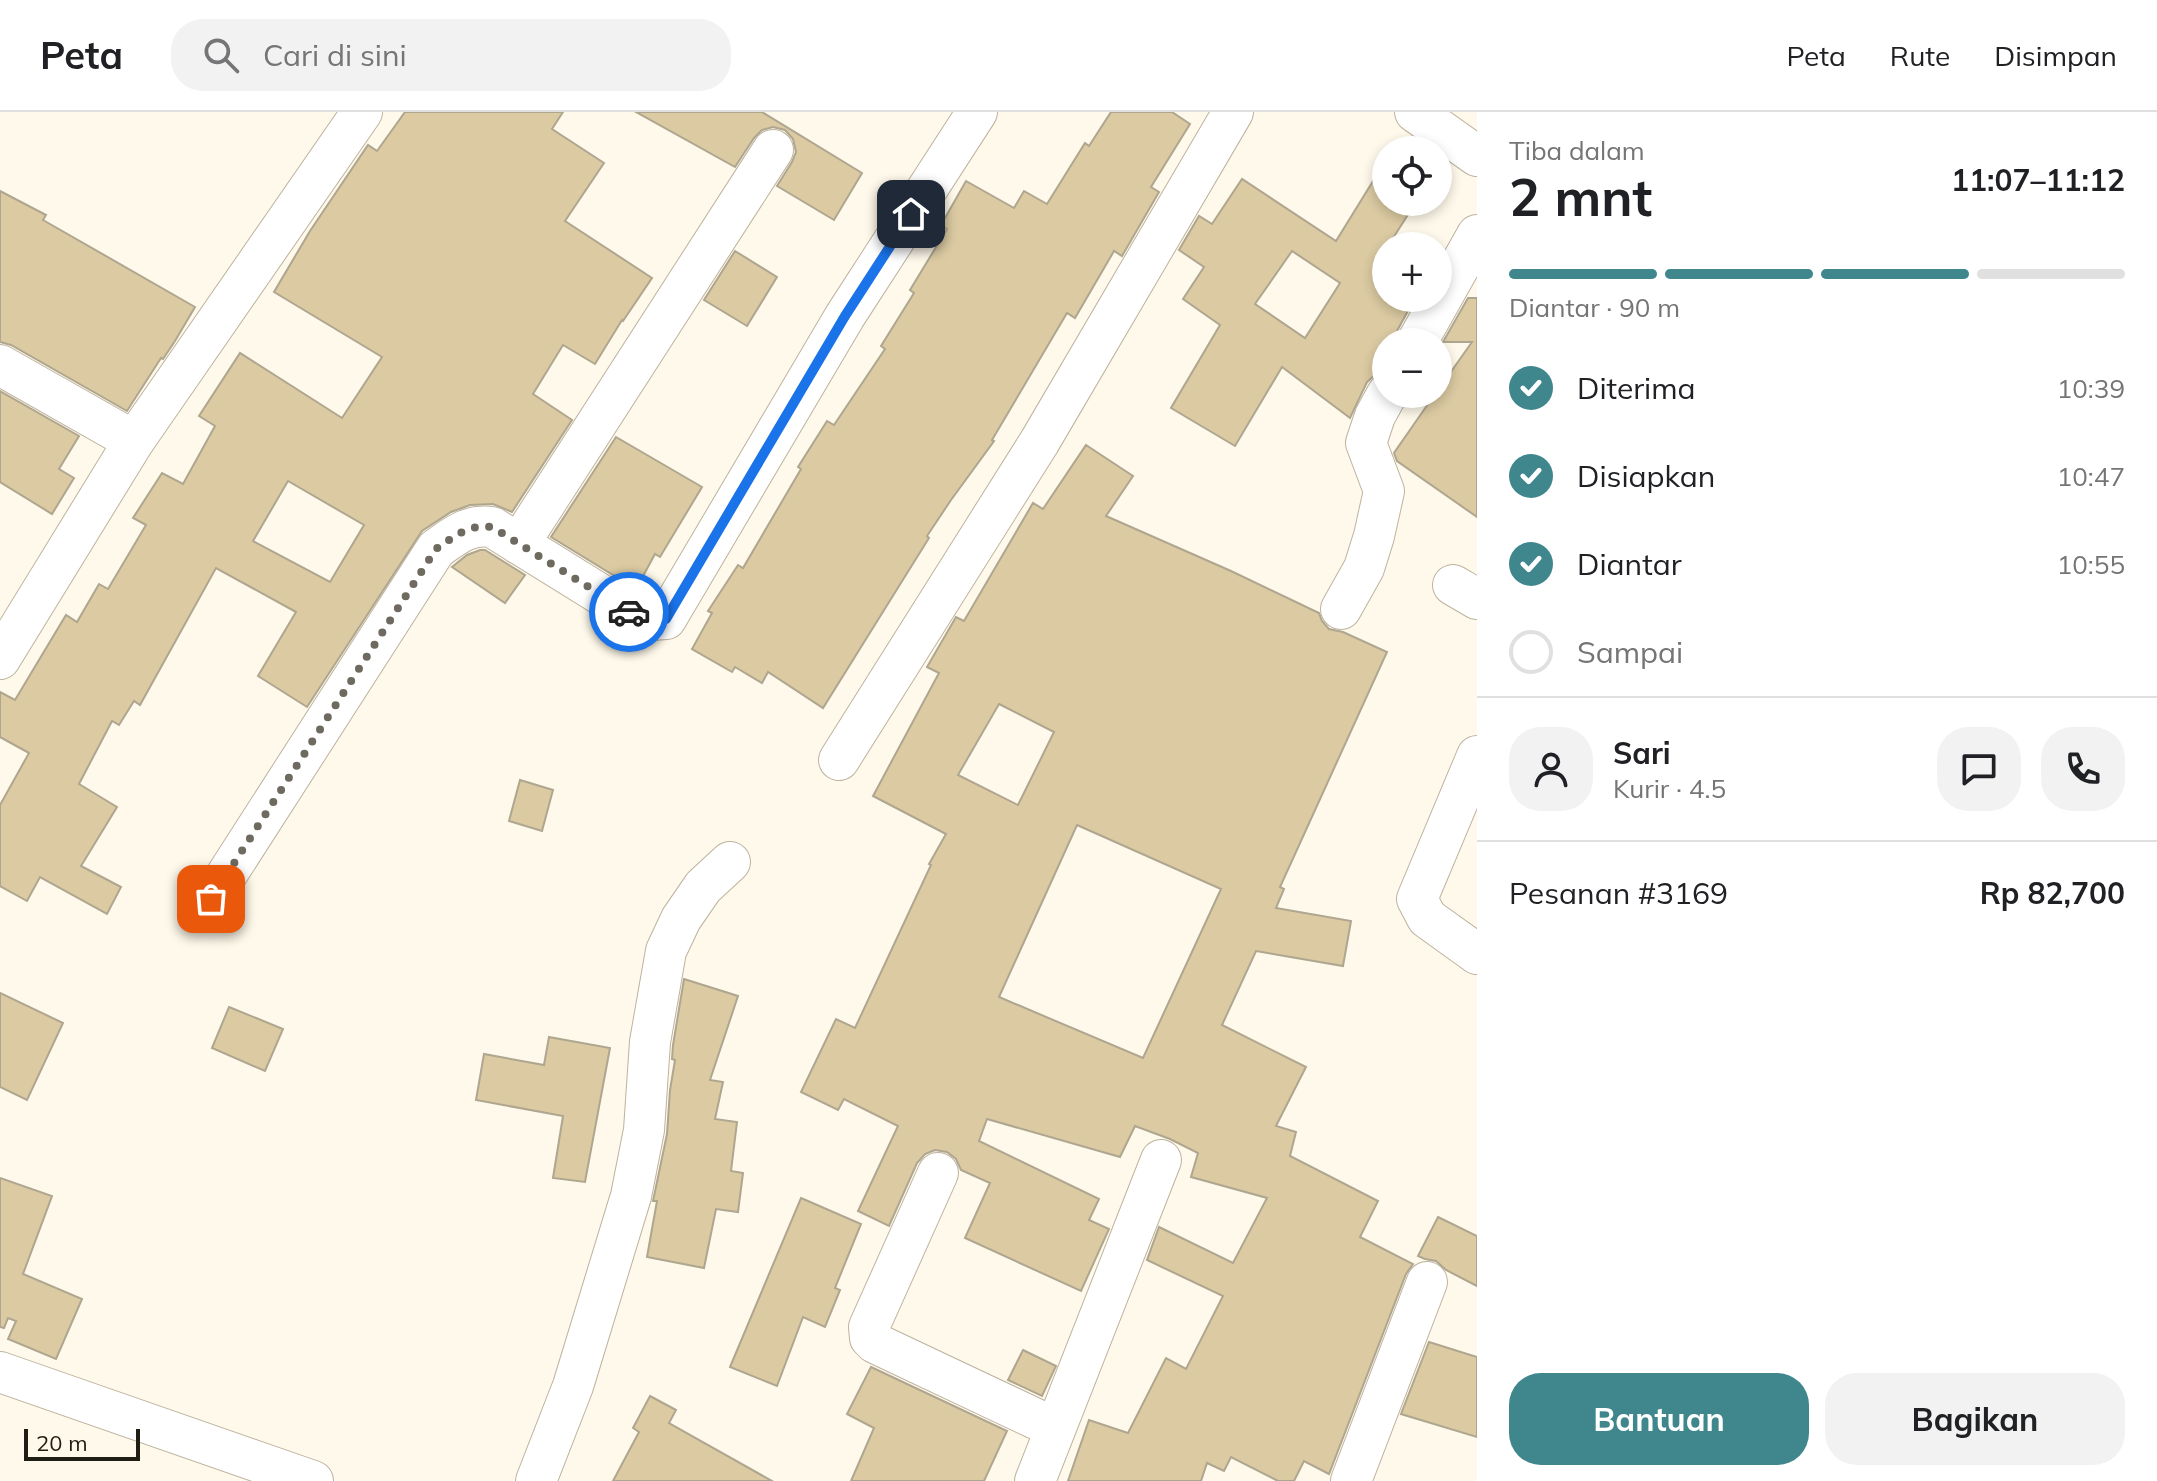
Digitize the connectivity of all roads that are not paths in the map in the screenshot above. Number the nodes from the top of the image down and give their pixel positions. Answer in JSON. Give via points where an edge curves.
{"nodes":[{"id":1,"x":362,"y":112,"type":"edge"},
{"id":2,"x":977,"y":112,"type":"edge"},
{"id":3,"x":1233,"y":112,"type":"edge"},
{"id":4,"x":1415,"y":112,"type":"edge"},
{"id":5,"x":1472,"y":139,"type":"edge"},
{"id":6,"x":773,"y":150,"type":"dead end"},
{"id":7,"x":1477,"y":235,"type":"edge"},
{"id":8,"x":1425,"y":328,"type":"edge"},
{"id":9,"x":0,"y":365,"type":"edge"},
{"id":10,"x":1379,"y":408,"type":"edge"},
{"id":11,"x":134,"y":441,"type":"junction"},
{"id":12,"x":519,"y":544,"type":"junction"},
{"id":13,"x":1341,"y":609,"type":"dead end"},
{"id":14,"x":2,"y":651,"type":"edge"},
{"id":15,"x":1477,"y":756,"type":"edge"},
{"id":16,"x":839,"y":760,"type":"dead end"},
{"id":17,"x":730,"y":862,"type":"dead end"},
{"id":18,"x":211,"y":899,"type":"dead end"},
{"id":19,"x":1477,"y":954,"type":"edge"},
{"id":20,"x":1161,"y":1160,"type":"dead end"},
{"id":21,"x":938,"y":1173,"type":"dead end"},
{"id":22,"x":1427,"y":1282,"type":"dead end"},
{"id":23,"x":0,"y":1372,"type":"edge"},
{"id":24,"x":1055,"y":1428,"type":"junction"},
{"id":25,"x":313,"y":1481,"type":"edge"},
{"id":26,"x":536,"y":1481,"type":"edge"},
{"id":27,"x":1035,"y":1481,"type":"edge"},
{"id":28,"x":1351,"y":1481,"type":"edge"}],
"edges":[{"from":1,"to":11,"type":"street"},
{"from":2,"to":12,"type":"street","via":[[845,316],[666,619],[637,617]]},
{"from":3,"to":16,"type":"street","via":[[1040,441]]},
{"from":4,"to":5,"type":"street"},
{"from":6,"to":12,"type":"street"},
{"from":7,"to":8,"type":"street"},
{"from":9,"to":11,"type":"street"},
{"from":10,"to":13,"type":"street","via":[[1366,443],[1384,491],[1364,568]]},
{"from":11,"to":14,"type":"street"},
{"from":12,"to":18,"type":"street","via":[[479,525],[436,549]]},
{"from":15,"to":19,"type":"street","via":[[1417,899],[1427,918]]},
{"from":17,"to":26,"type":"street","via":[[703,887],[666,951],[631,1196],[573,1386]]},
{"from":20,"to":24,"type":"street"},
{"from":21,"to":24,"type":"street","via":[[869,1327],[870,1338]]},
{"from":22,"to":28,"type":"street"},
{"from":23,"to":25,"type":"street"},
{"from":24,"to":27,"type":"street"}]}
